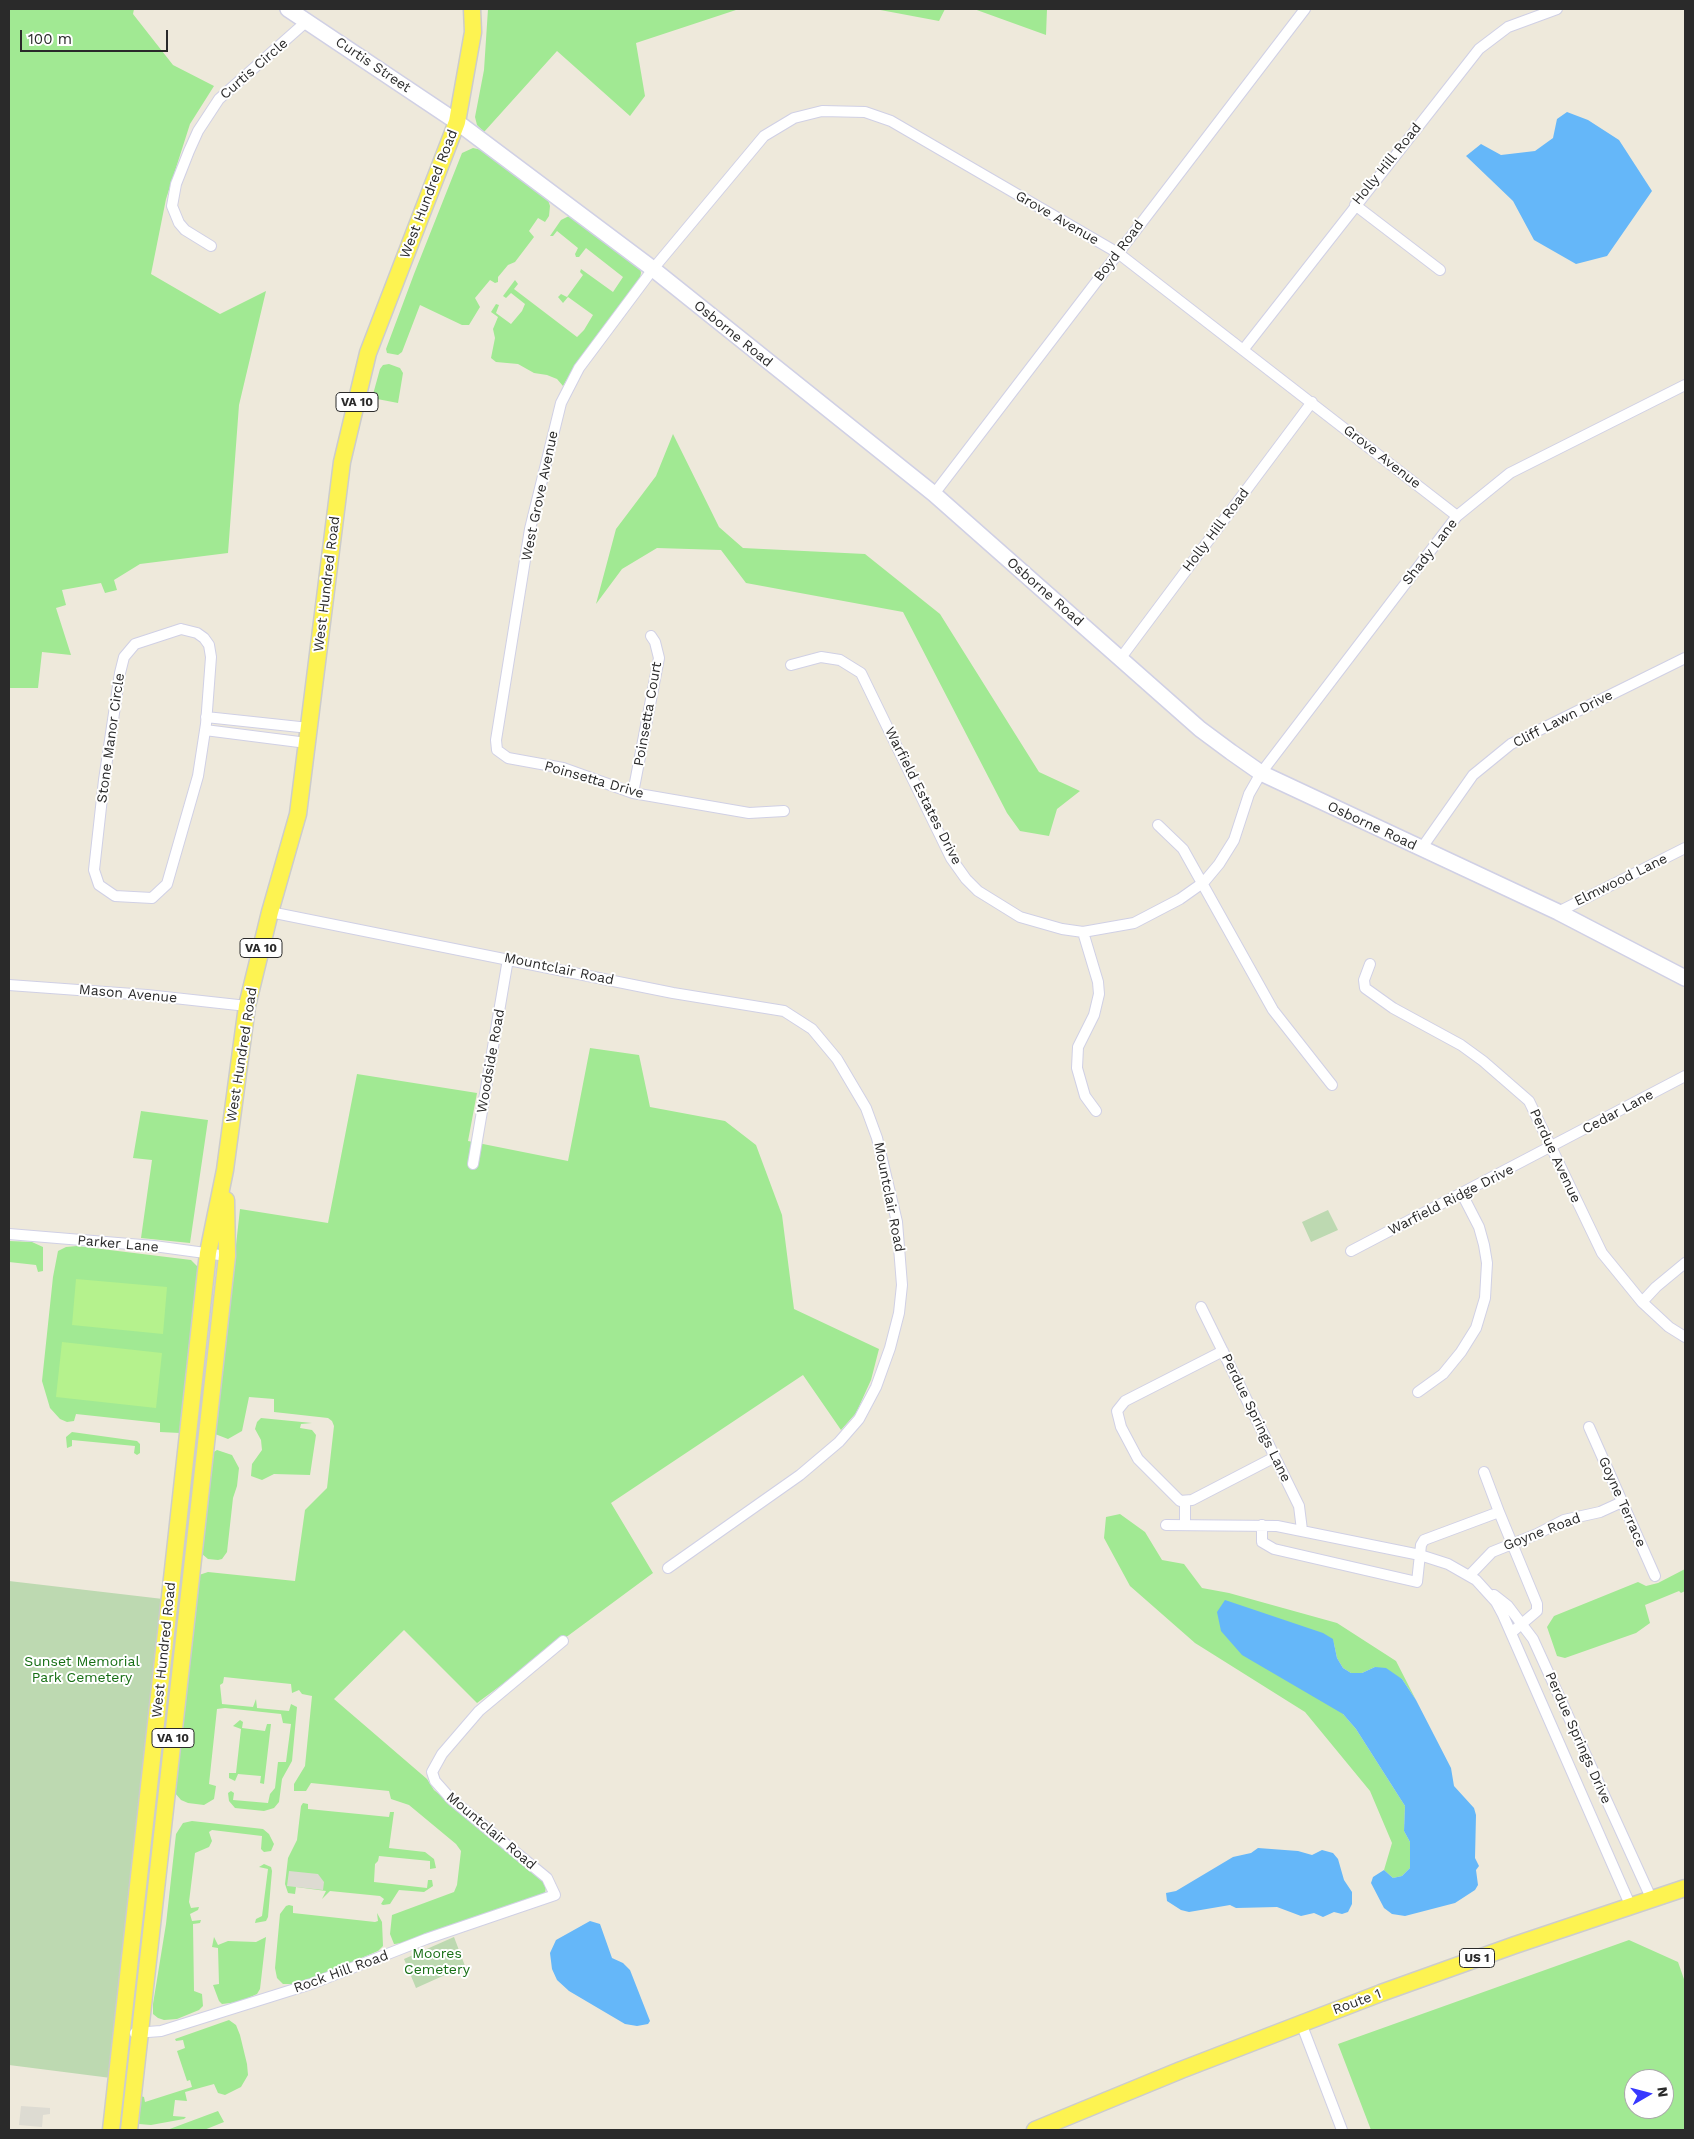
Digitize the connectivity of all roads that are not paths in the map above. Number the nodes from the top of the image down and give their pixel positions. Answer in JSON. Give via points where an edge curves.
{"nodes":[{"id":1,"x":288,"y":9,"type":"edge"},
{"id":2,"x":472,"y":9,"type":"edge"},
{"id":3,"x":1305,"y":9,"type":"edge"},
{"id":4,"x":1558,"y":9,"type":"edge"},
{"id":5,"x":307,"y":21,"type":"junction"},
{"id":6,"x":457,"y":122,"type":"junction"},
{"id":7,"x":1355,"y":205,"type":"junction"},
{"id":8,"x":211,"y":246,"type":"dead end"},
{"id":9,"x":1118,"y":253,"type":"junction"},
{"id":10,"x":653,"y":269,"type":"junction"},
{"id":11,"x":1440,"y":270,"type":"dead end"},
{"id":12,"x":1243,"y":350,"type":"junction"},
{"id":13,"x":1685,"y":385,"type":"edge"},
{"id":14,"x":1312,"y":402,"type":"junction"},
{"id":15,"x":934,"y":494,"type":"junction"},
{"id":16,"x":1457,"y":516,"type":"junction"},
{"id":17,"x":651,"y":636,"type":"dead end"},
{"id":18,"x":1685,"y":658,"type":"edge"},
{"id":19,"x":1120,"y":659,"type":"junction"},
{"id":20,"x":791,"y":665,"type":"dead end"},
{"id":21,"x":206,"y":717,"type":"junction"},
{"id":22,"x":205,"y":730,"type":"junction"},
{"id":23,"x":308,"y":736,"type":"junction"},
{"id":24,"x":497,"y":750,"type":"joint"},
{"id":25,"x":1261,"y":773,"type":"junction"},
{"id":26,"x":633,"y":793,"type":"junction"},
{"id":27,"x":784,"y":811,"type":"dead end"},
{"id":28,"x":1158,"y":825,"type":"dead end"},
{"id":29,"x":1685,"y":848,"type":"edge"},
{"id":30,"x":1420,"y":849,"type":"junction"},
{"id":31,"x":1204,"y":882,"type":"junction"},
{"id":32,"x":270,"y":912,"type":"junction"},
{"id":33,"x":1558,"y":912,"type":"junction"},
{"id":34,"x":1084,"y":932,"type":"junction"},
{"id":35,"x":508,"y":958,"type":"junction"},
{"id":36,"x":1370,"y":964,"type":"dead end"},
{"id":37,"x":1685,"y":978,"type":"edge"},
{"id":38,"x":9,"y":985,"type":"edge"},
{"id":39,"x":247,"y":1006,"type":"junction"},
{"id":40,"x":1685,"y":1076,"type":"edge"},
{"id":41,"x":1332,"y":1085,"type":"dead end"},
{"id":42,"x":1096,"y":1111,"type":"dead end"},
{"id":43,"x":1550,"y":1148,"type":"junction"},
{"id":44,"x":473,"y":1164,"type":"dead end"},
{"id":45,"x":225,"y":1170,"type":"junction"},
{"id":46,"x":1462,"y":1194,"type":"junction"},
{"id":47,"x":9,"y":1234,"type":"edge"},
{"id":48,"x":1351,"y":1251,"type":"dead end"},
{"id":49,"x":208,"y":1254,"type":"junction"},
{"id":50,"x":226,"y":1256,"type":"junction"},
{"id":51,"x":1685,"y":1264,"type":"edge"},
{"id":52,"x":1642,"y":1302,"type":"junction"},
{"id":53,"x":1201,"y":1307,"type":"dead end"},
{"id":54,"x":1685,"y":1337,"type":"edge"},
{"id":55,"x":1223,"y":1351,"type":"junction"},
{"id":56,"x":1418,"y":1392,"type":"dead end"},
{"id":57,"x":1590,"y":1427,"type":"dead end"},
{"id":58,"x":1275,"y":1457,"type":"junction"},
{"id":59,"x":1484,"y":1472,"type":"dead end"},
{"id":60,"x":1185,"y":1502,"type":"junction"},
{"id":61,"x":1622,"y":1502,"type":"junction"},
{"id":62,"x":1499,"y":1512,"type":"junction"},
{"id":63,"x":1185,"y":1524,"type":"junction"},
{"id":64,"x":1166,"y":1525,"type":"dead end"},
{"id":65,"x":1262,"y":1525,"type":"junction"},
{"id":66,"x":1302,"y":1530,"type":"junction"},
{"id":67,"x":1512,"y":1544,"type":"junction"},
{"id":68,"x":1420,"y":1555,"type":"junction"},
{"id":69,"x":668,"y":1568,"type":"dead end"},
{"id":70,"x":1469,"y":1576,"type":"junction"},
{"id":71,"x":1655,"y":1576,"type":"dead end"},
{"id":72,"x":1486,"y":1590,"type":"junction"},
{"id":73,"x":1523,"y":1623,"type":"junction"},
{"id":74,"x":1511,"y":1633,"type":"junction"},
{"id":75,"x":563,"y":1642,"type":"dead end"},
{"id":76,"x":1685,"y":1888,"type":"edge"},
{"id":77,"x":555,"y":1895,"type":"joint"},
{"id":78,"x":1652,"y":1900,"type":"junction"},
{"id":79,"x":1631,"y":1907,"type":"junction"},
{"id":80,"x":1301,"y":2023,"type":"junction"},
{"id":81,"x":122,"y":2033,"type":"junction"},
{"id":82,"x":140,"y":2034,"type":"junction"},
{"id":83,"x":111,"y":2130,"type":"edge"},
{"id":84,"x":130,"y":2130,"type":"edge"},
{"id":85,"x":1035,"y":2130,"type":"edge"},
{"id":86,"x":1342,"y":2130,"type":"edge"}],
"edges":[{"from":1,"to":5,"type":"street","name":"Curtis Street"},
{"from":2,"to":6,"type":"main road","name":"West Hundred Road","number":"VA 10","via":[[473,32]]},
{"from":3,"to":9,"type":"street","name":"Boyd Road"},
{"from":4,"to":7,"type":"street","name":"Holly Hill Road","via":[[1508,27],[1479,49]]},
{"from":5,"to":6,"type":"street","name":"Curtis Street"},
{"from":5,"to":8,"type":"street","name":"Curtis Circle","via":[[219,99],[201,125],[189,151],[176,184],[172,206],[185,230]]},
{"from":6,"to":10,"type":"street","name":"Osborne Road"},
{"from":6,"to":23,"type":"main road","name":"West Hundred Road","number":"VA 10","via":[[368,353],[342,462]]},
{"from":7,"to":11,"type":"street"},
{"from":7,"to":12,"type":"street","name":"Holly Hill Road"},
{"from":9,"to":10,"type":"street","name":"Grove Avenue","via":[[891,121],[865,112],[822,110],[794,118],[764,136]]},
{"from":9,"to":12,"type":"street","name":"Grove Avenue"},
{"from":9,"to":15,"type":"street","name":"Boyd Road"},
{"from":10,"to":15,"type":"street","name":"Osborne Road"},
{"from":10,"to":24,"type":"street","name":"West Grove Avenue","via":[[579,368],[560,403],[530,529],[496,730]]},
{"from":12,"to":14,"type":"street","name":"Grove Avenue"},
{"from":13,"to":16,"type":"street","name":"Shady Lane","via":[[1510,473]]},
{"from":14,"to":16,"type":"street","name":"Grove Avenue"},
{"from":14,"to":19,"type":"street","name":"Holly Hill Road"},
{"from":15,"to":19,"type":"street","name":"Osborne Road"},
{"from":16,"to":25,"type":"street","name":"Shady Lane"},
{"from":17,"to":26,"type":"street","name":"Poinsetta Court","via":[[659,658]]},
{"from":18,"to":30,"type":"street","name":"Cliff Lawn Drive","via":[[1511,744],[1473,775]]},
{"from":19,"to":25,"type":"street","name":"Osborne Road","via":[[1200,729]]},
{"from":20,"to":34,"type":"street","name":"Warfield Estates Drive","via":[[821,657],[840,660],[861,674],[951,858],[978,891],[1042,925]]},
{"from":21,"to":22,"type":"street","name":"Stone Manor Circle"},
{"from":21,"to":22,"type":"street","name":"Stone Manor Circle","via":[[211,657],[204,638],[181,629],[145,639],[128,650],[120,673],[94,870],[99,885],[110,895],[152,898],[167,884],[198,776]]},
{"from":21,"to":23,"type":"street"},
{"from":22,"to":23,"type":"street"},
{"from":23,"to":32,"type":"main road","name":"West Hundred Road","number":"VA 10","via":[[298,814]]},
{"from":24,"to":26,"type":"street","name":"Poinsetta Drive","via":[[508,758],[563,768]]},
{"from":25,"to":30,"type":"street","name":"Osborne Road"},
{"from":25,"to":31,"type":"street","name":"Warfield Estates Drive","via":[[1249,794],[1234,840]]},
{"from":26,"to":27,"type":"street","name":"Poinsetta Drive","via":[[749,813]]},
{"from":28,"to":31,"type":"street","via":[[1183,849]]},
{"from":29,"to":33,"type":"street","name":"Elmwood Lane"},
{"from":30,"to":33,"type":"street","name":"Osborne Road"},
{"from":31,"to":34,"type":"street","name":"Warfield Estates Drive","via":[[1159,912],[1134,923]]},
{"from":31,"to":41,"type":"street","via":[[1273,1010]]},
{"from":32,"to":35,"type":"street","name":"Mountclair Road"},
{"from":32,"to":39,"type":"main road","name":"West Hundred Road","number":"VA 10"},
{"from":33,"to":37,"type":"street","name":"Osborne Road"},
{"from":34,"to":42,"type":"street","via":[[1099,994],[1094,1015],[1078,1047],[1077,1068],[1085,1096]]},
{"from":35,"to":44,"type":"street","name":"Woodside Road"},
{"from":35,"to":69,"type":"street","name":"Mountclair Road","via":[[672,993],[784,1011],[812,1029],[837,1059],[866,1108],[877,1138],[896,1222],[902,1285],[899,1313],[876,1387],[858,1419],[839,1442],[800,1475]]},
{"from":36,"to":43,"type":"street","name":"Perdue Avenue","via":[[1364,980],[1365,988],[1483,1061],[1529,1101]]},
{"from":38,"to":39,"type":"street","name":"Mason Avenue"},
{"from":39,"to":45,"type":"main road","name":"West Hundred Road","number":"VA 10"},
{"from":40,"to":43,"type":"street","name":"Cedar Lane"},
{"from":43,"to":46,"type":"street","name":"Warfield Ridge Drive"},
{"from":43,"to":52,"type":"street","name":"Perdue Avenue","via":[[1602,1253]]},
{"from":45,"to":49,"type":"main road","name":"West Hundred Road","number":"VA 10"},
{"from":45,"to":50,"type":"main road","name":"West Hundred Road","number":"VA 10"},
{"from":46,"to":48,"type":"street","name":"Warfield Ridge Drive"},
{"from":46,"to":56,"type":"street","via":[[1484,1244],[1487,1263],[1485,1298],[1476,1328],[1462,1352],[1443,1374]]},
{"from":47,"to":49,"type":"street","name":"Parker Lane","via":[[154,1246]]},
{"from":49,"to":50,"type":"street","name":"Parker Lane"},
{"from":49,"to":81,"type":"main road","name":"West Hundred Road","number":"VA 10"},
{"from":50,"to":82,"type":"main road","name":"West Hundred Road","number":"VA 10"},
{"from":51,"to":52,"type":"street"},
{"from":52,"to":54,"type":"street","name":"Perdue Avenue"},
{"from":53,"to":55,"type":"street","name":"Perdue Springs Lane"},
{"from":55,"to":58,"type":"street","name":"Perdue Springs Lane"},
{"from":55,"to":60,"type":"street","via":[[1125,1401],[1117,1411],[1117,1419],[1138,1459],[1174,1497]]},
{"from":57,"to":61,"type":"street","name":"Goyne Terrace"},
{"from":58,"to":60,"type":"street"},
{"from":58,"to":66,"type":"street","name":"Perdue Springs Lane","via":[[1299,1506]]},
{"from":59,"to":62,"type":"street"},
{"from":60,"to":63,"type":"street"},
{"from":61,"to":67,"type":"street","name":"Goyne Road","via":[[1600,1512],[1564,1520]]},
{"from":61,"to":71,"type":"street","name":"Goyne Terrace"},
{"from":62,"to":67,"type":"street"},
{"from":62,"to":68,"type":"street","via":[[1424,1540]]},
{"from":63,"to":64,"type":"street","name":"Perdue Springs Drive"},
{"from":63,"to":65,"type":"street","name":"Perdue Springs Drive"},
{"from":65,"to":66,"type":"street","name":"Perdue Springs Drive"},
{"from":65,"to":68,"type":"street","via":[[1262,1542],[1274,1549],[1417,1582]]},
{"from":66,"to":68,"type":"street","name":"Perdue Springs Drive"},
{"from":67,"to":70,"type":"street","name":"Goyne Road","via":[[1486,1556]]},
{"from":67,"to":73,"type":"street","via":[[1538,1604],[1537,1611]]},
{"from":68,"to":70,"type":"street","name":"Perdue Springs Drive","via":[[1448,1564]]},
{"from":70,"to":72,"type":"street","name":"Perdue Springs Drive"},
{"from":72,"to":73,"type":"street","name":"Perdue Springs Drive","via":[[1508,1606]]},
{"from":72,"to":74,"type":"street","name":"Perdue Springs Drive","via":[[1496,1602]]},
{"from":73,"to":74,"type":"street"},
{"from":73,"to":78,"type":"street","name":"Perdue Springs Drive","via":[[1533,1638]]},
{"from":74,"to":79,"type":"street","name":"Perdue Springs Drive"},
{"from":75,"to":77,"type":"street","name":"Mountclair Road","via":[[479,1711],[442,1754],[432,1772],[435,1781],[451,1798],[547,1878]]},
{"from":76,"to":78,"type":"main road","name":"Route 1","number":"US 1"},
{"from":77,"to":82,"type":"street","name":"Rock Hill Road","via":[[426,1938],[311,1984],[161,2031]]},
{"from":78,"to":79,"type":"main road","name":"Route 1","number":"US 1"},
{"from":79,"to":80,"type":"main road","name":"Route 1","number":"US 1","via":[[1475,1959]]},
{"from":80,"to":85,"type":"main road","name":"Route 1","number":"US 1"},
{"from":80,"to":86,"type":"street"},
{"from":81,"to":82,"type":"street","name":"Rock Hill Road"},
{"from":81,"to":83,"type":"main road","name":"West Hundred Road","number":"VA 10"},
{"from":82,"to":84,"type":"main road","name":"West Hundred Road","number":"VA 10"}]}
